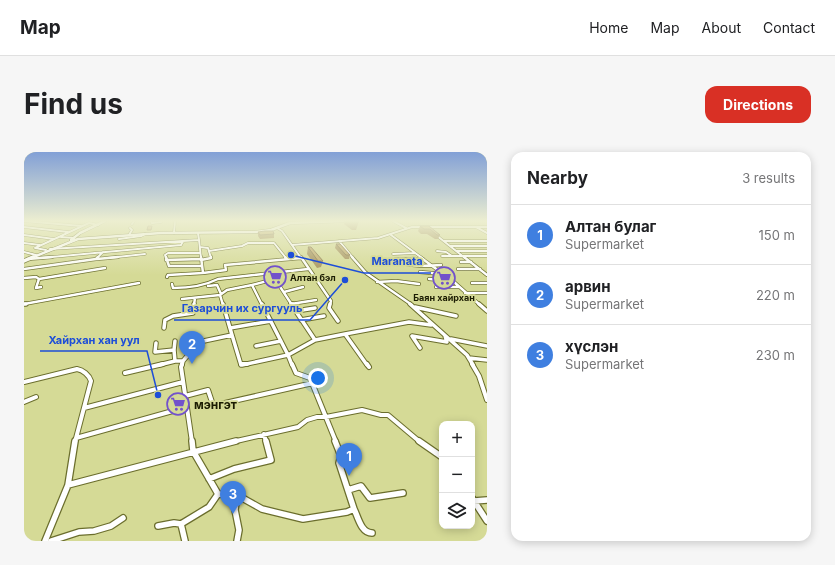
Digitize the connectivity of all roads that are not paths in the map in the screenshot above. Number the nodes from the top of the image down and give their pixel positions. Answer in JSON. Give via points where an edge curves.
{"nodes":[{"id":1,"x":55,"y":239,"type":"edge"},
{"id":2,"x":75,"y":239,"type":"edge"},
{"id":3,"x":288,"y":239,"type":"edge"},
{"id":4,"x":363,"y":239,"type":"edge"},
{"id":5,"x":397,"y":239,"type":"edge"},
{"id":6,"x":199,"y":240,"type":"joint"},
{"id":7,"x":183,"y":241,"type":"junction"},
{"id":8,"x":339,"y":241,"type":"junction"},
{"id":9,"x":443,"y":241,"type":"joint"},
{"id":10,"x":487,"y":241,"type":"edge"},
{"id":11,"x":24,"y":243,"type":"edge"},
{"id":12,"x":41,"y":245,"type":"junction"},
{"id":13,"x":114,"y":245,"type":"junction"},
{"id":14,"x":292,"y":245,"type":"junction"},
{"id":15,"x":450,"y":246,"type":"junction"},
{"id":16,"x":487,"y":246,"type":"edge"},
{"id":17,"x":200,"y":247,"type":"junction"},
{"id":18,"x":50,"y":249,"type":"junction"},
{"id":19,"x":46,"y":250,"type":"junction"},
{"id":20,"x":109,"y":251,"type":"junction"},
{"id":21,"x":209,"y":251,"type":"junction"},
{"id":22,"x":437,"y":251,"type":"dead end"},
{"id":23,"x":456,"y":251,"type":"junction"},
{"id":24,"x":487,"y":251,"type":"edge"},
{"id":25,"x":24,"y":252,"type":"edge"},
{"id":26,"x":105,"y":252,"type":"junction"},
{"id":27,"x":200,"y":253,"type":"junction"},
{"id":28,"x":415,"y":253,"type":"junction"},
{"id":29,"x":145,"y":254,"type":"dead end"},
{"id":30,"x":393,"y":254,"type":"dead end"},
{"id":31,"x":36,"y":255,"type":"junction"},
{"id":32,"x":442,"y":256,"type":"dead end"},
{"id":33,"x":453,"y":256,"type":"junction"},
{"id":34,"x":464,"y":256,"type":"junction"},
{"id":35,"x":487,"y":256,"type":"edge"},
{"id":36,"x":301,"y":258,"type":"junction"},
{"id":37,"x":287,"y":259,"type":"junction"},
{"id":38,"x":423,"y":259,"type":"junction"},
{"id":39,"x":25,"y":260,"type":"edge"},
{"id":40,"x":96,"y":260,"type":"junction"},
{"id":41,"x":166,"y":260,"type":"junction"},
{"id":42,"x":201,"y":260,"type":"junction"},
{"id":43,"x":461,"y":262,"type":"dead end"},
{"id":44,"x":472,"y":262,"type":"junction"},
{"id":45,"x":441,"y":265,"type":"dead end"},
{"id":46,"x":202,"y":266,"type":"junction"},
{"id":47,"x":432,"y":266,"type":"junction"},
{"id":48,"x":105,"y":268,"type":"dead end"},
{"id":49,"x":24,"y":269,"type":"edge"},
{"id":50,"x":308,"y":269,"type":"junction"},
{"id":51,"x":458,"y":269,"type":"dead end"},
{"id":52,"x":480,"y":269,"type":"junction"},
{"id":53,"x":277,"y":272,"type":"junction"},
{"id":54,"x":420,"y":272,"type":"dead end"},
{"id":55,"x":203,"y":273,"type":"junction"},
{"id":56,"x":443,"y":274,"type":"junction"},
{"id":57,"x":487,"y":275,"type":"edge"},
{"id":58,"x":168,"y":277,"type":"dead end"},
{"id":59,"x":25,"y":279,"type":"edge"},
{"id":60,"x":39,"y":279,"type":"junction"},
{"id":61,"x":275,"y":279,"type":"junction"},
{"id":62,"x":429,"y":279,"type":"dead end"},
{"id":63,"x":453,"y":281,"type":"junction"},
{"id":64,"x":377,"y":282,"type":"junction"},
{"id":65,"x":139,"y":283,"type":"dead end"},
{"id":66,"x":472,"y":283,"type":"dead end"},
{"id":67,"x":487,"y":283,"type":"edge"},
{"id":68,"x":172,"y":284,"type":"dead end"},
{"id":69,"x":252,"y":284,"type":"junction"},
{"id":70,"x":419,"y":284,"type":"dead end"},
{"id":71,"x":303,"y":287,"type":"dead end"},
{"id":72,"x":436,"y":287,"type":"dead end"},
{"id":73,"x":459,"y":287,"type":"junction"},
{"id":74,"x":41,"y":288,"type":"dead end"},
{"id":75,"x":181,"y":289,"type":"dead end"},
{"id":76,"x":284,"y":292,"type":"junction"},
{"id":77,"x":487,"y":292,"type":"edge"},
{"id":78,"x":465,"y":293,"type":"junction"},
{"id":79,"x":220,"y":294,"type":"junction"},
{"id":80,"x":195,"y":298,"type":"junction"},
{"id":81,"x":182,"y":299,"type":"dead end"},
{"id":82,"x":316,"y":300,"type":"dead end"},
{"id":83,"x":24,"y":304,"type":"edge"},
{"id":84,"x":291,"y":304,"type":"junction"},
{"id":85,"x":415,"y":307,"type":"junction"},
{"id":86,"x":315,"y":308,"type":"dead end"},
{"id":87,"x":487,"y":310,"type":"edge"},
{"id":88,"x":296,"y":311,"type":"junction"},
{"id":89,"x":324,"y":316,"type":"dead end"},
{"id":90,"x":456,"y":316,"type":"dead end"},
{"id":91,"x":302,"y":320,"type":"junction"},
{"id":92,"x":271,"y":321,"type":"junction"},
{"id":93,"x":338,"y":321,"type":"dead end"},
{"id":94,"x":432,"y":325,"type":"junction"},
{"id":95,"x":164,"y":328,"type":"dead end"},
{"id":96,"x":230,"y":328,"type":"junction"},
{"id":97,"x":345,"y":334,"type":"junction"},
{"id":98,"x":232,"y":335,"type":"junction"},
{"id":99,"x":445,"y":336,"type":"junction"},
{"id":100,"x":451,"y":339,"type":"junction"},
{"id":101,"x":315,"y":340,"type":"junction"},
{"id":102,"x":175,"y":341,"type":"dead end"},
{"id":103,"x":282,"y":341,"type":"junction"},
{"id":104,"x":156,"y":343,"type":"dead end"},
{"id":105,"x":256,"y":346,"type":"dead end"},
{"id":106,"x":487,"y":346,"type":"edge"},
{"id":107,"x":420,"y":348,"type":"dead end"},
{"id":108,"x":174,"y":350,"type":"junction"},
{"id":109,"x":288,"y":355,"type":"junction"},
{"id":110,"x":469,"y":358,"type":"junction"},
{"id":111,"x":175,"y":360,"type":"junction"},
{"id":112,"x":487,"y":360,"type":"edge"},
{"id":113,"x":184,"y":361,"type":"junction"},
{"id":114,"x":369,"y":367,"type":"dead end"},
{"id":115,"x":125,"y":373,"type":"dead end"},
{"id":116,"x":24,"y":382,"type":"edge"},
{"id":117,"x":183,"y":382,"type":"junction"},
{"id":118,"x":313,"y":383,"type":"junction"},
{"id":119,"x":485,"y":389,"type":"edge"},
{"id":120,"x":185,"y":396,"type":"junction"},
{"id":121,"x":36,"y":397,"type":"dead end"},
{"id":122,"x":487,"y":400,"type":"edge"},
{"id":123,"x":24,"y":402,"type":"edge"},
{"id":124,"x":187,"y":407,"type":"junction"},
{"id":125,"x":84,"y":408,"type":"junction"},
{"id":126,"x":326,"y":417,"type":"junction"},
{"id":127,"x":264,"y":434,"type":"junction"},
{"id":128,"x":76,"y":438,"type":"junction"},
{"id":129,"x":193,"y":451,"type":"junction"},
{"id":130,"x":439,"y":455,"type":"edge"},
{"id":131,"x":209,"y":479,"type":"junction"},
{"id":132,"x":68,"y":485,"type":"junction"},
{"id":133,"x":348,"y":490,"type":"junction"},
{"id":134,"x":403,"y":492,"type":"dead end"},
{"id":135,"x":218,"y":494,"type":"junction"},
{"id":136,"x":237,"y":496,"type":"junction"},
{"id":137,"x":475,"y":499,"type":"edge"},
{"id":138,"x":487,"y":500,"type":"edge"},
{"id":139,"x":475,"y":502,"type":"edge"},
{"id":140,"x":354,"y":509,"type":"junction"},
{"id":141,"x":123,"y":518,"type":"dead end"},
{"id":142,"x":487,"y":521,"type":"edge"},
{"id":143,"x":181,"y":524,"type":"junction"},
{"id":144,"x":158,"y":526,"type":"dead end"},
{"id":145,"x":372,"y":532,"type":"dead end"},
{"id":146,"x":45,"y":541,"type":"edge"},
{"id":147,"x":51,"y":541,"type":"edge"},
{"id":148,"x":185,"y":541,"type":"edge"},
{"id":149,"x":237,"y":541,"type":"edge"}],
"edges":[{"from":1,"to":12,"type":"street"},
{"from":2,"to":18,"type":"main road"},
{"from":3,"to":14,"type":"street"},
{"from":4,"to":8,"type":"street"},
{"from":5,"to":28,"type":"street"},
{"from":6,"to":7,"type":"street"},
{"from":6,"to":17,"type":"street"},
{"from":7,"to":13,"type":"street"},
{"from":7,"to":20,"type":"street","via":[[181,245]]},
{"from":8,"to":14,"type":"street"},
{"from":8,"to":64,"type":"street"},
{"from":9,"to":10,"type":"street"},
{"from":9,"to":15,"type":"street"},
{"from":11,"to":12,"type":"street"},
{"from":12,"to":19,"type":"street","via":[[35,248]]},
{"from":13,"to":18,"type":"street"},
{"from":13,"to":20,"type":"street"},
{"from":14,"to":36,"type":"street"},
{"from":15,"to":16,"type":"street"},
{"from":15,"to":23,"type":"street"},
{"from":17,"to":21,"type":"street","via":[[208,248]]},
{"from":17,"to":27,"type":"street"},
{"from":18,"to":19,"type":"main road"},
{"from":19,"to":31,"type":"main road"},
{"from":20,"to":26,"type":"street"},
{"from":21,"to":37,"type":"street","via":[[248,243],[274,243]]},
{"from":21,"to":42,"type":"street","via":[[211,258]]},
{"from":22,"to":33,"type":"street"},
{"from":23,"to":24,"type":"street"},
{"from":23,"to":34,"type":"street"},
{"from":25,"to":31,"type":"street"},
{"from":26,"to":39,"type":"street"},
{"from":26,"to":40,"type":"street"},
{"from":27,"to":41,"type":"street","via":[[168,253],[165,255]]},
{"from":27,"to":42,"type":"street"},
{"from":28,"to":30,"type":"street"},
{"from":28,"to":38,"type":"street"},
{"from":29,"to":40,"type":"street"},
{"from":31,"to":39,"type":"main road"},
{"from":32,"to":33,"type":"street"},
{"from":33,"to":34,"type":"street"},
{"from":34,"to":35,"type":"street"},
{"from":34,"to":44,"type":"street"},
{"from":36,"to":37,"type":"street"},
{"from":36,"to":50,"type":"street"},
{"from":37,"to":55,"type":"street","via":[[225,265],[226,270]]},
{"from":38,"to":47,"type":"street"},
{"from":38,"to":47,"type":"street","via":[[396,260],[400,263]]},
{"from":40,"to":49,"type":"street"},
{"from":41,"to":42,"type":"street"},
{"from":41,"to":46,"type":"street","via":[[169,266]]},
{"from":42,"to":46,"type":"street"},
{"from":43,"to":44,"type":"street"},
{"from":44,"to":52,"type":"street"},
{"from":45,"to":47,"type":"street"},
{"from":46,"to":55,"type":"street"},
{"from":47,"to":56,"type":"street"},
{"from":48,"to":60,"type":"street"},
{"from":50,"to":53,"type":"street"},
{"from":50,"to":93,"type":"street","via":[[331,302],[329,308]]},
{"from":51,"to":52,"type":"street"},
{"from":52,"to":57,"type":"street"},
{"from":53,"to":61,"type":"street","via":[[278,277]]},
{"from":53,"to":68,"type":"street","via":[[218,278],[211,284],[195,287],[173,288]]},
{"from":54,"to":56,"type":"street"},
{"from":55,"to":58,"type":"street"},
{"from":56,"to":63,"type":"street"},
{"from":59,"to":60,"type":"street"},
{"from":60,"to":74,"type":"street","via":[[36,288]]},
{"from":61,"to":69,"type":"street"},
{"from":61,"to":76,"type":"street"},
{"from":62,"to":63,"type":"street"},
{"from":63,"to":73,"type":"street"},
{"from":64,"to":70,"type":"street"},
{"from":64,"to":85,"type":"street"},
{"from":65,"to":83,"type":"street"},
{"from":66,"to":67,"type":"street"},
{"from":69,"to":79,"type":"street"},
{"from":69,"to":92,"type":"street"},
{"from":71,"to":76,"type":"street"},
{"from":72,"to":73,"type":"street"},
{"from":73,"to":78,"type":"street"},
{"from":75,"to":79,"type":"street","via":[[217,285]]},
{"from":76,"to":84,"type":"street"},
{"from":77,"to":78,"type":"street"},
{"from":78,"to":87,"type":"street"},
{"from":79,"to":80,"type":"street"},
{"from":79,"to":96,"type":"street"},
{"from":80,"to":81,"type":"street"},
{"from":80,"to":95,"type":"street","via":[[193,313],[165,320]]},
{"from":82,"to":84,"type":"street"},
{"from":84,"to":88,"type":"street"},
{"from":85,"to":90,"type":"street"},
{"from":85,"to":94,"type":"street"},
{"from":86,"to":88,"type":"street"},
{"from":88,"to":91,"type":"street"},
{"from":89,"to":91,"type":"street"},
{"from":91,"to":101,"type":"street"},
{"from":92,"to":96,"type":"street"},
{"from":92,"to":103,"type":"street"},
{"from":94,"to":97,"type":"street","via":[[409,322]]},
{"from":94,"to":99,"type":"street"},
{"from":96,"to":98,"type":"street"},
{"from":97,"to":101,"type":"street"},
{"from":97,"to":114,"type":"street"},
{"from":98,"to":109,"type":"street","via":[[241,365]]},
{"from":98,"to":113,"type":"street","via":[[200,342]]},
{"from":99,"to":100,"type":"street"},
{"from":99,"to":107,"type":"street","via":[[447,342],[412,336]]},
{"from":100,"to":106,"type":"street"},
{"from":100,"to":110,"type":"street"},
{"from":101,"to":109,"type":"street"},
{"from":102,"to":108,"type":"street"},
{"from":103,"to":105,"type":"street"},
{"from":103,"to":109,"type":"street"},
{"from":104,"to":108,"type":"street","via":[[155,352]]},
{"from":108,"to":111,"type":"street"},
{"from":109,"to":118,"type":"street","via":[[296,373],[310,378]]},
{"from":110,"to":112,"type":"street"},
{"from":110,"to":119,"type":"street"},
{"from":111,"to":113,"type":"street"},
{"from":111,"to":115,"type":"street"},
{"from":113,"to":117,"type":"street","via":[[181,367]]},
{"from":116,"to":125,"type":"street","via":[[70,370],[82,370],[91,381]]},
{"from":117,"to":120,"type":"street"},
{"from":117,"to":125,"type":"street"},
{"from":118,"to":120,"type":"street","via":[[216,406],[211,403],[208,390]]},
{"from":118,"to":126,"type":"street"},
{"from":119,"to":122,"type":"street"},
{"from":120,"to":124,"type":"street"},
{"from":121,"to":123,"type":"street"},
{"from":124,"to":128,"type":"street"},
{"from":124,"to":129,"type":"street"},
{"from":125,"to":128,"type":"street"},
{"from":126,"to":127,"type":"street","via":[[316,417],[298,426]]},
{"from":126,"to":130,"type":"street","via":[[364,410],[388,415]]},
{"from":126,"to":133,"type":"street","via":[[341,456],[339,463]]},
{"from":127,"to":129,"type":"street"},
{"from":127,"to":131,"type":"street","via":[[271,460],[234,468]]},
{"from":128,"to":132,"type":"street"},
{"from":129,"to":131,"type":"street"},
{"from":129,"to":132,"type":"street","via":[[179,457]]},
{"from":131,"to":135,"type":"street"},
{"from":132,"to":146,"type":"street"},
{"from":133,"to":134,"type":"street","via":[[361,486],[370,498]]},
{"from":133,"to":140,"type":"street"},
{"from":135,"to":136,"type":"street"},
{"from":135,"to":143,"type":"street","via":[[209,507]]},
{"from":136,"to":140,"type":"street","via":[[262,509],[303,519]]},
{"from":136,"to":149,"type":"street"},
{"from":137,"to":138,"type":"street"},
{"from":139,"to":142,"type":"street"},
{"from":140,"to":145,"type":"street","via":[[363,529],[368,533]]},
{"from":141,"to":147,"type":"street","via":[[111,526]]},
{"from":143,"to":144,"type":"street"},
{"from":143,"to":148,"type":"street"}]}
